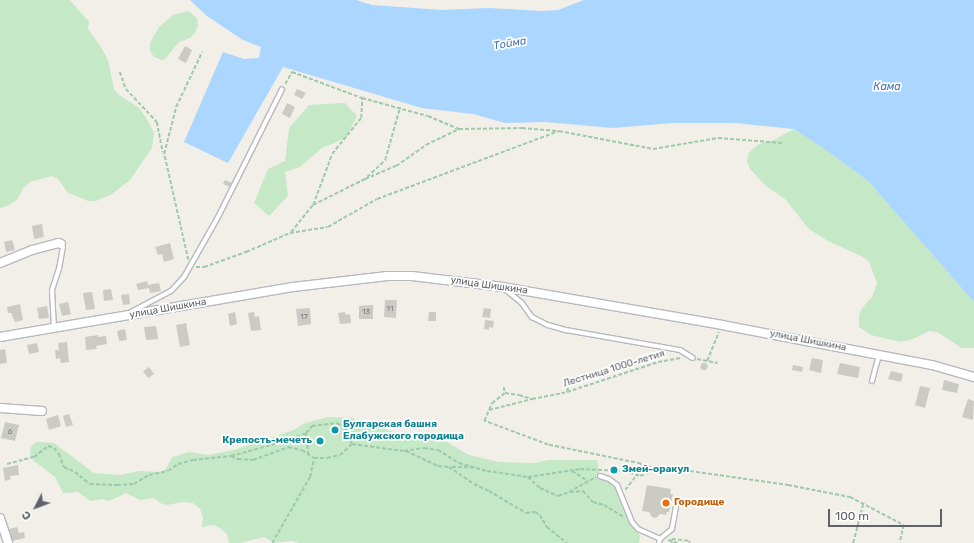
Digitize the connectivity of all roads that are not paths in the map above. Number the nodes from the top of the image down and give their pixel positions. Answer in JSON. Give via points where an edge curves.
{"nodes":[{"id":1,"x":282,"y":89,"type":"road end"},
{"id":2,"x":61,"y":244,"type":"joint"},
{"id":3,"x":0,"y":263,"type":"edge"},
{"id":4,"x":503,"y":287,"type":"junction"},
{"id":5,"x":118,"y":317,"type":"junction"},
{"id":6,"x":54,"y":328,"type":"junction"},
{"id":7,"x":0,"y":337,"type":"edge"},
{"id":8,"x":879,"y":354,"type":"junction"},
{"id":9,"x":693,"y":358,"type":"dead end"},
{"id":10,"x":974,"y":377,"type":"edge"},
{"id":11,"x":872,"y":381,"type":"dead end"},
{"id":12,"x":0,"y":408,"type":"edge"},
{"id":13,"x":42,"y":411,"type":"dead end"},
{"id":14,"x":600,"y":476,"type":"road end"},
{"id":15,"x":677,"y":502,"type":"dead end"},
{"id":16,"x":0,"y":518,"type":"edge"},
{"id":17,"x":660,"y":541,"type":"edge"},
{"id":18,"x":8,"y":543,"type":"edge"}],
"edges":[{"from":1,"to":5,"type":"lane","via":[[217,219],[178,285],[147,305]]},
{"from":2,"to":3,"type":"street","via":[[32,250]]},
{"from":2,"to":6,"type":"lane","via":[[63,247],[52,290]]},
{"from":4,"to":5,"type":"street","name":"улица Шишкина","via":[[412,276],[387,276],[293,287]]},
{"from":4,"to":8,"type":"street","name":"улица Шишкина"},
{"from":4,"to":9,"type":"lane","via":[[521,302],[532,317],[548,324],[566,330],[680,350]]},
{"from":5,"to":6,"type":"street","name":"улица Шишкина"},
{"from":6,"to":7,"type":"street","name":"улица Шишкина"},
{"from":8,"to":10,"type":"street","name":"улица Шишкина"},
{"from":8,"to":11,"type":"lane"},
{"from":12,"to":13,"type":"street"},
{"from":14,"to":17,"type":"lane","via":[[613,482],[622,495],[632,522],[638,529]]},
{"from":15,"to":17,"type":"lane","via":[[672,530]]},
{"from":16,"to":18,"type":"street"}]}
